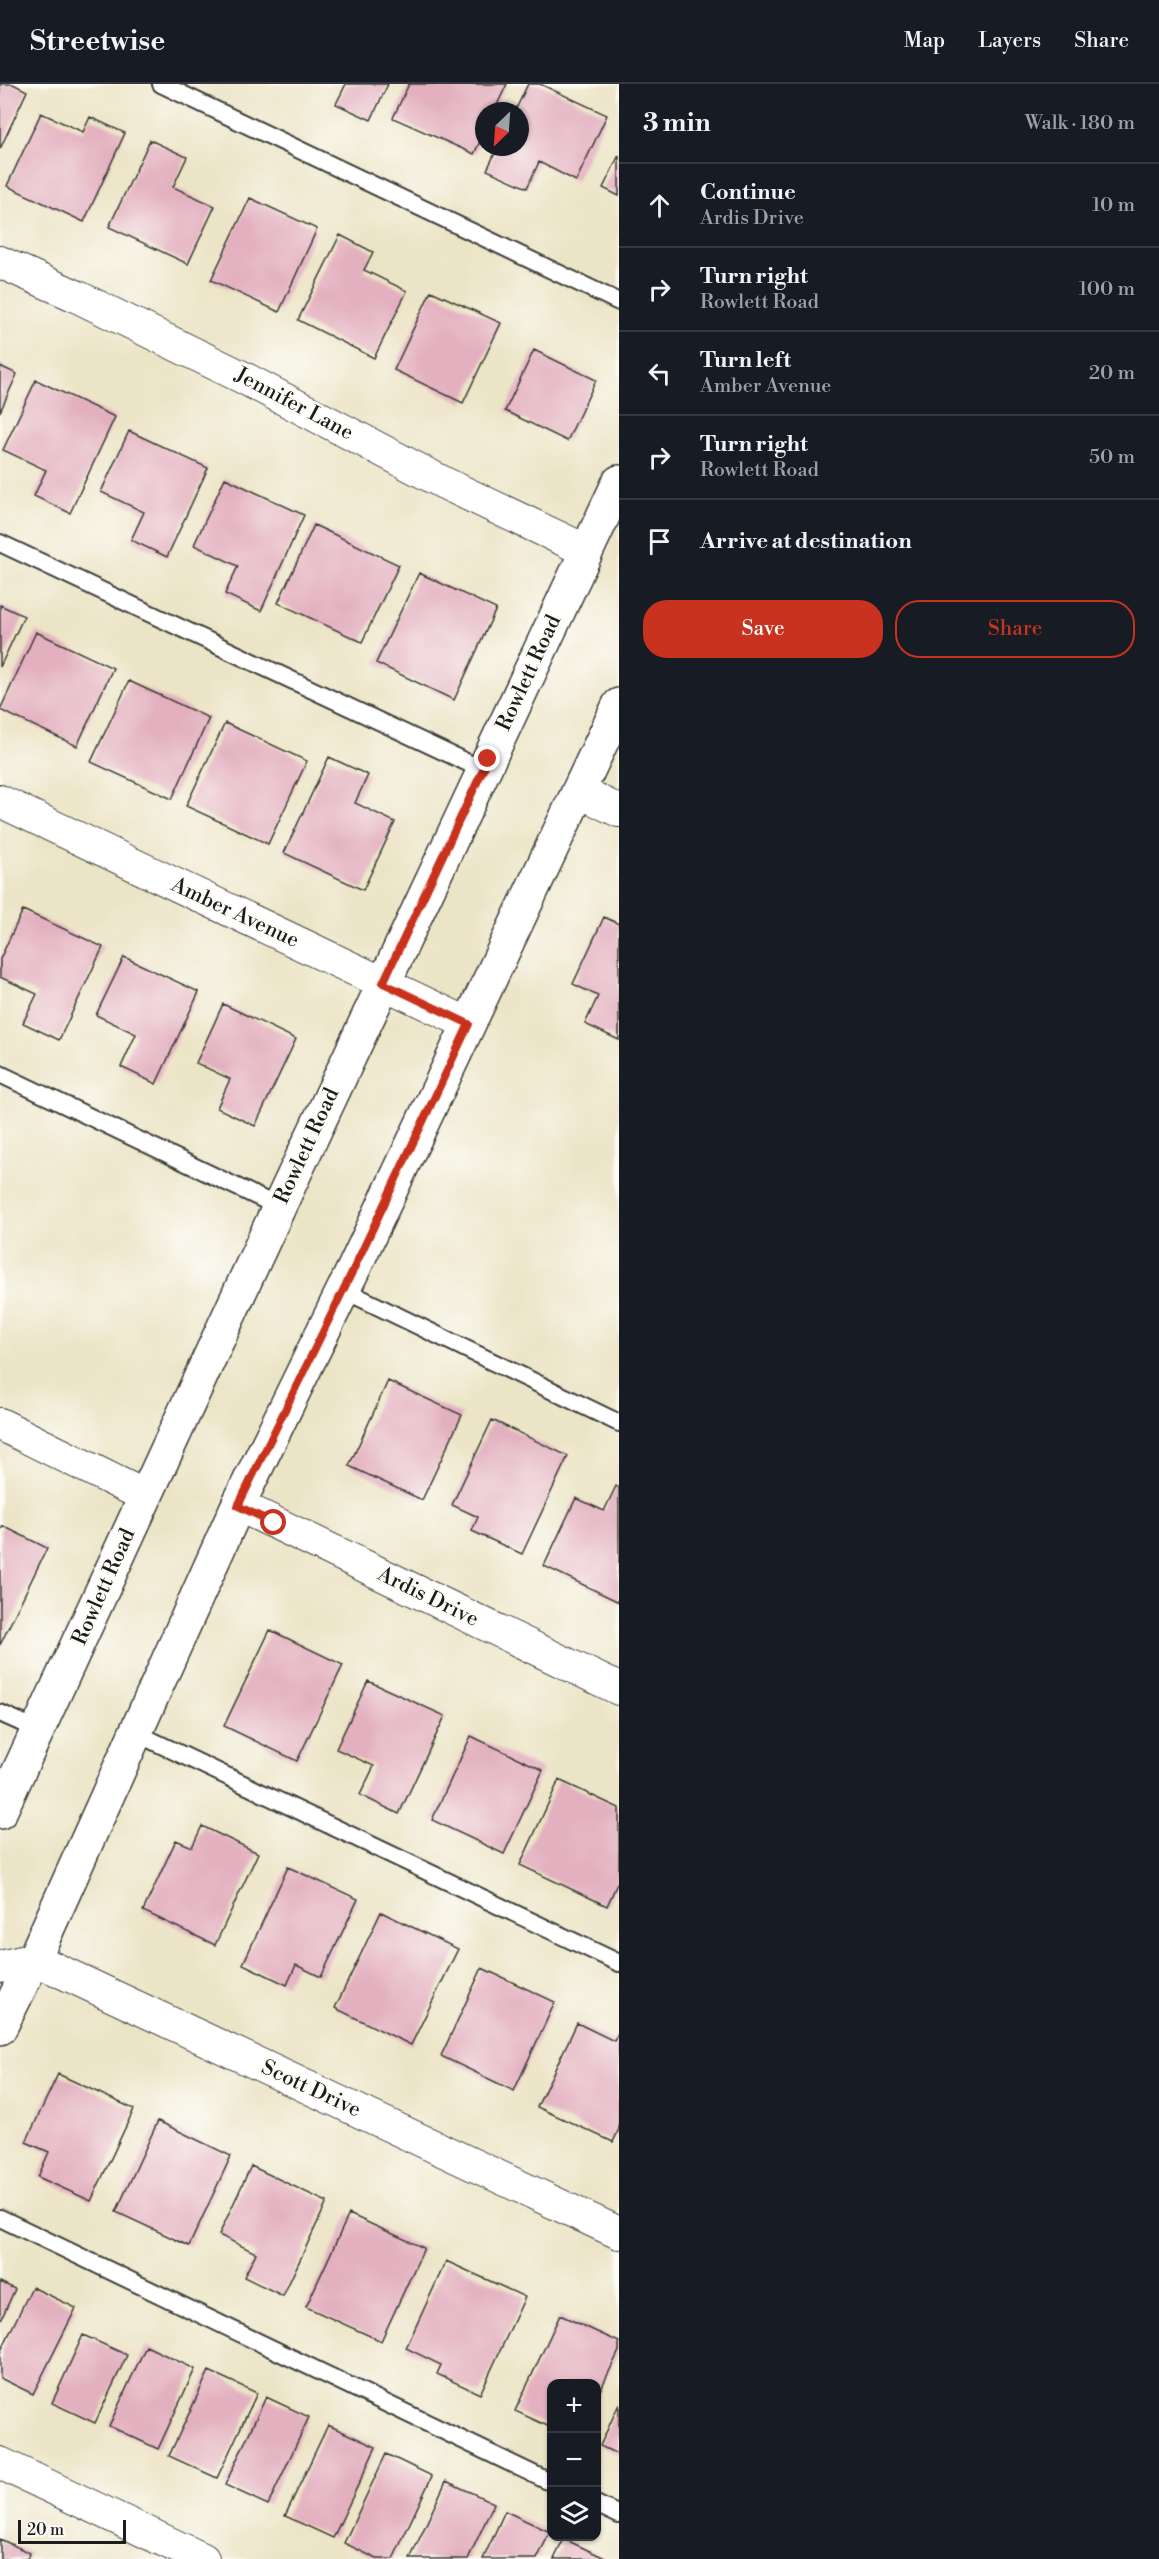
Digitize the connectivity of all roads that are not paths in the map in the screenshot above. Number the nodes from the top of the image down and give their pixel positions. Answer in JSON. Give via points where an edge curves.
{"nodes":[{"id":1,"x":161,"y":84,"type":"edge"},
{"id":2,"x":0,"y":262,"type":"edge"},
{"id":3,"x":619,"y":302,"type":"edge"},
{"id":4,"x":619,"y":482,"type":"edge"},
{"id":5,"x":0,"y":543,"type":"edge"},
{"id":6,"x":587,"y":551,"type":"junction"},
{"id":7,"x":619,"y":705,"type":"edge"},
{"id":8,"x":483,"y":770,"type":"junction"},
{"id":9,"x":578,"y":791,"type":"junction"},
{"id":10,"x":0,"y":801,"type":"edge"},
{"id":11,"x":619,"y":811,"type":"edge"},
{"id":12,"x":383,"y":983,"type":"junction"},
{"id":13,"x":469,"y":1024,"type":"junction"},
{"id":14,"x":0,"y":1074,"type":"edge"},
{"id":15,"x":279,"y":1207,"type":"junction"},
{"id":16,"x":344,"y":1290,"type":"junction"},
{"id":17,"x":619,"y":1423,"type":"edge"},
{"id":18,"x":0,"y":1424,"type":"edge"},
{"id":19,"x":145,"y":1496,"type":"junction"},
{"id":20,"x":238,"y":1506,"type":"junction"},
{"id":21,"x":619,"y":1689,"type":"edge"},
{"id":22,"x":0,"y":1713,"type":"edge"},
{"id":23,"x":38,"y":1730,"type":"junction"},
{"id":24,"x":134,"y":1732,"type":"junction"},
{"id":25,"x":0,"y":1812,"type":"edge"},
{"id":26,"x":34,"y":1959,"type":"junction"},
{"id":27,"x":619,"y":1963,"type":"edge"},
{"id":28,"x":0,"y":1967,"type":"edge"},
{"id":29,"x":0,"y":2028,"type":"edge"},
{"id":30,"x":0,"y":2218,"type":"edge"},
{"id":31,"x":619,"y":2234,"type":"edge"},
{"id":32,"x":0,"y":2463,"type":"edge"},
{"id":33,"x":547,"y":2481,"type":"edge"},
{"id":34,"x":601,"y":2506,"type":"edge"},
{"id":35,"x":619,"y":2515,"type":"edge"},
{"id":36,"x":204,"y":2559,"type":"edge"}],
"edges":[{"from":1,"to":3,"type":"lane"},
{"from":2,"to":6,"type":"street","name":"Jennifer Lane","via":[[242,377],[444,483]]},
{"from":4,"to":6,"type":"main road","name":"Rowlett Road"},
{"from":5,"to":8,"type":"lane"},
{"from":6,"to":8,"type":"main road","name":"Rowlett Road"},
{"from":7,"to":9,"type":"main road"},
{"from":8,"to":12,"type":"main road","name":"Rowlett Road"},
{"from":9,"to":11,"type":"street"},
{"from":9,"to":13,"type":"main road"},
{"from":10,"to":12,"type":"street","name":"Amber Avenue"},
{"from":12,"to":13,"type":"street","name":"Amber Avenue"},
{"from":12,"to":15,"type":"main road","name":"Rowlett Road"},
{"from":13,"to":16,"type":"main road"},
{"from":14,"to":15,"type":"lane"},
{"from":15,"to":19,"type":"main road","name":"Rowlett Road"},
{"from":16,"to":17,"type":"lane"},
{"from":16,"to":20,"type":"main road"},
{"from":18,"to":19,"type":"street"},
{"from":19,"to":23,"type":"main road","name":"Rowlett Road"},
{"from":20,"to":21,"type":"street","name":"Ardis Drive"},
{"from":20,"to":24,"type":"main road"},
{"from":22,"to":23,"type":"lane"},
{"from":23,"to":25,"type":"main road","name":"Rowlett Road"},
{"from":24,"to":26,"type":"main road"},
{"from":24,"to":27,"type":"lane"},
{"from":26,"to":28,"type":"street"},
{"from":26,"to":29,"type":"main road"},
{"from":26,"to":31,"type":"street","name":"Scott Drive"},
{"from":30,"to":33,"type":"lane"},
{"from":32,"to":36,"type":"street"},
{"from":34,"to":35,"type":"lane"}]}
